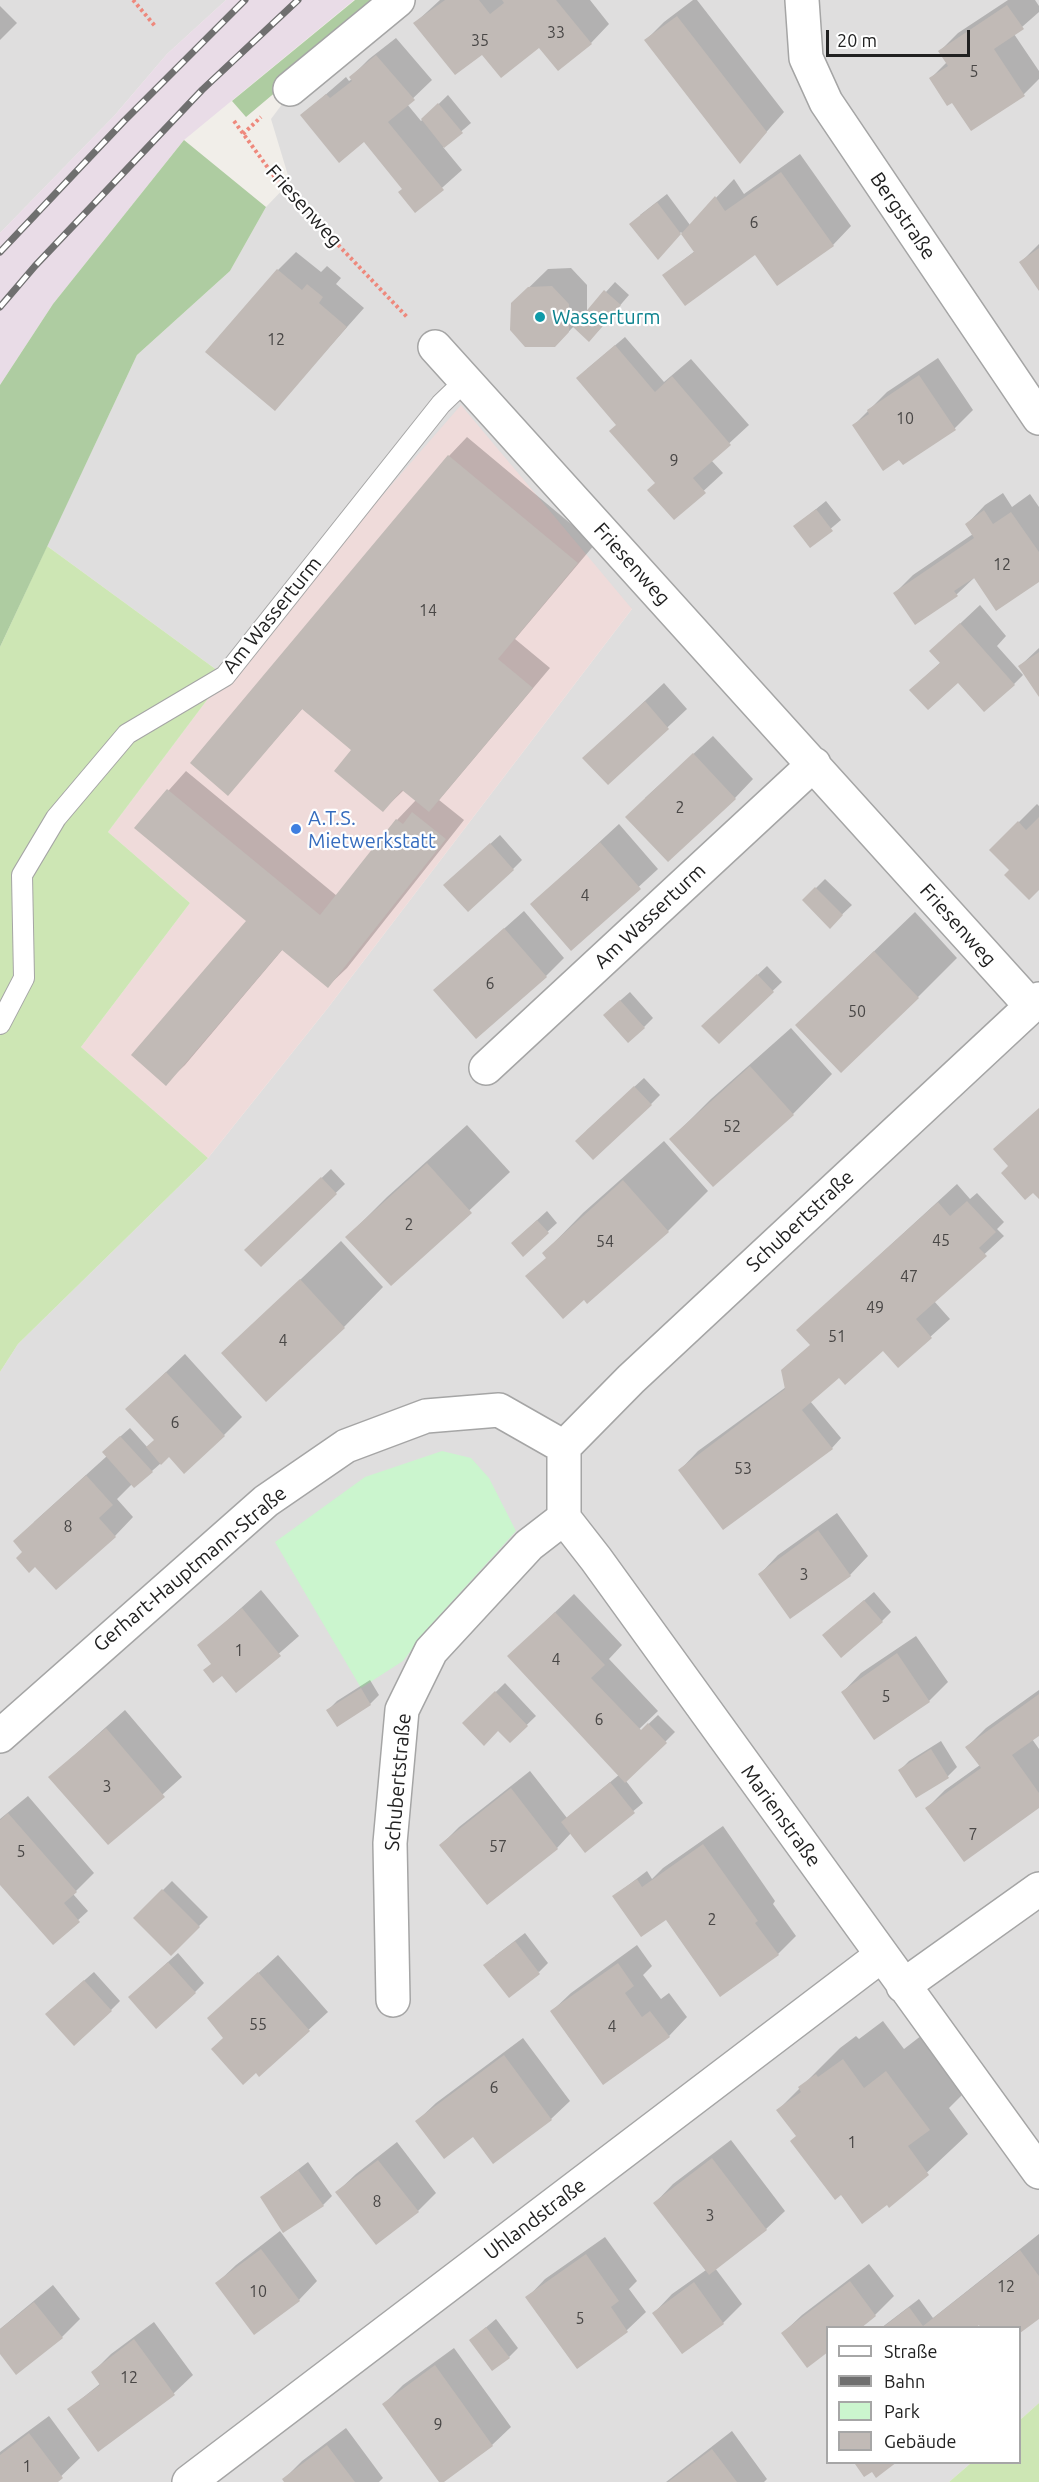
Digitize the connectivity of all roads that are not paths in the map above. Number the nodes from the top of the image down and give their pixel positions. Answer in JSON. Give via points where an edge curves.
{"nodes":[{"id":1,"x":398,"y":0,"type":"edge"},
{"id":2,"x":802,"y":0,"type":"edge"},
{"id":3,"x":290,"y":89,"type":"dead end"},
{"id":4,"x":435,"y":347,"type":"road end"},
{"id":5,"x":466,"y":380,"type":"junction"},
{"id":6,"x":1039,"y":418,"type":"edge"},
{"id":7,"x":814,"y":764,"type":"junction"},
{"id":8,"x":1035,"y":1003,"type":"edge"},
{"id":9,"x":0,"y":1024,"type":"edge"},
{"id":10,"x":486,"y":1068,"type":"dead end"},
{"id":11,"x":564,"y":1447,"type":"junction"},
{"id":12,"x":564,"y":1518,"type":"junction"},
{"id":13,"x":0,"y":1736,"type":"edge"},
{"id":14,"x":1039,"y":1889,"type":"edge"},
{"id":15,"x":882,"y":1955,"type":"junction"},
{"id":16,"x":903,"y":1986,"type":"junction"},
{"id":17,"x":393,"y":2000,"type":"dead end"},
{"id":18,"x":1039,"y":2172,"type":"edge"},
{"id":19,"x":189,"y":2482,"type":"edge"}],
"edges":[{"from":1,"to":3,"type":"street"},
{"from":2,"to":6,"type":"street","name":"Bergstraße","via":[[806,58],[826,102]]},
{"from":4,"to":5,"type":"street","name":"Friesenweg"},
{"from":5,"to":7,"type":"street","name":"Friesenweg"},
{"from":5,"to":9,"type":"lane","name":"Am Wasserturm","via":[[441,404],[225,676],[127,734],[56,818],[22,875],[24,978]]},
{"from":7,"to":8,"type":"street","name":"Friesenweg"},
{"from":7,"to":10,"type":"street","name":"Am Wasserturm"},
{"from":8,"to":11,"type":"street","name":"Schubertstraße","via":[[631,1379]]},
{"from":11,"to":12,"type":"street"},
{"from":11,"to":13,"type":"street","name":"Gerhart-Hauptmann-Straße","via":[[499,1410],[426,1416],[346,1446],[266,1501]]},
{"from":12,"to":15,"type":"street","name":"Marienstraße"},
{"from":12,"to":17,"type":"street","name":"Schubertstraße","via":[[529,1545],[431,1651],[402,1710],[390,1843]]},
{"from":14,"to":16,"type":"street"},
{"from":15,"to":16,"type":"street","name":"Marienstraße"},
{"from":15,"to":19,"type":"street","name":"Uhlandstraße"},
{"from":16,"to":18,"type":"street","name":"Marienstraße"}]}
